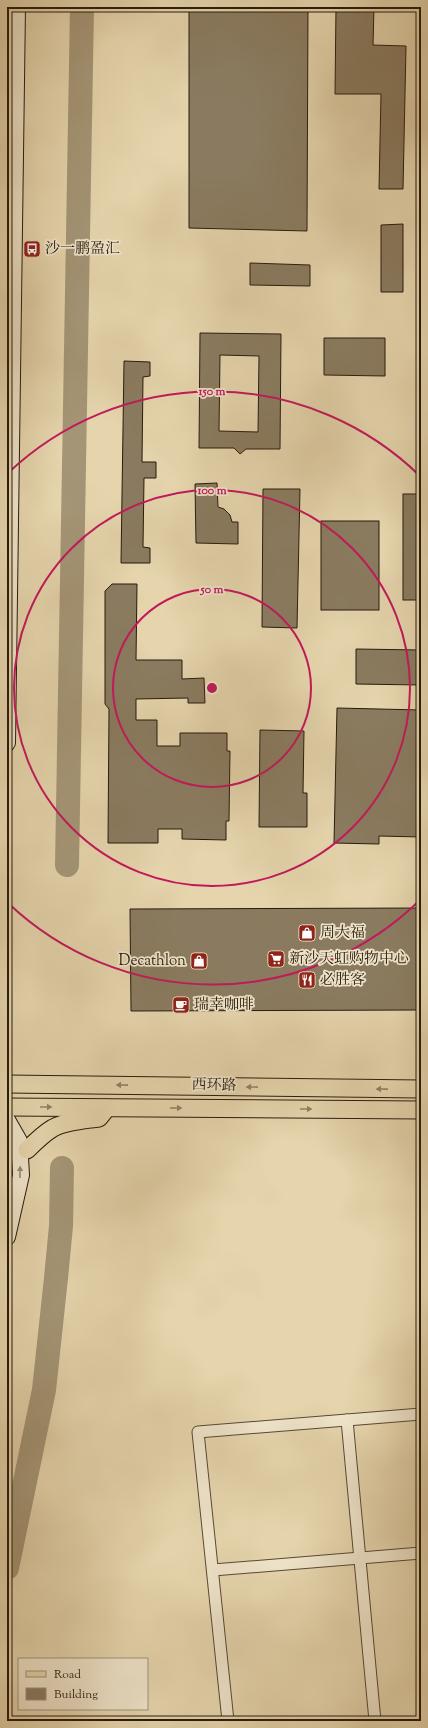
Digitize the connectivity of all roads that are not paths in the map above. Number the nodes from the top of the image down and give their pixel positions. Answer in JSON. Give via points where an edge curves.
{"nodes":[{"id":1,"x":17,"y":7,"type":"edge"},
{"id":2,"x":12,"y":59,"type":"edge"},
{"id":3,"x":10,"y":451,"type":"edge"},
{"id":4,"x":7,"y":743,"type":"edge"},
{"id":5,"x":7,"y":1084,"type":"edge"},
{"id":6,"x":421,"y":1089,"type":"edge"},
{"id":7,"x":7,"y":1107,"type":"edge"},
{"id":8,"x":107,"y":1108,"type":"junction"},
{"id":9,"x":421,"y":1110,"type":"edge"},
{"id":10,"x":7,"y":1120,"type":"edge"},
{"id":11,"x":27,"y":1150,"type":"dead end"},
{"id":12,"x":7,"y":1237,"type":"edge"},
{"id":13,"x":421,"y":1414,"type":"edge"},
{"id":14,"x":347,"y":1420,"type":"junction"},
{"id":15,"x":421,"y":1553,"type":"edge"},
{"id":16,"x":360,"y":1557,"type":"junction"},
{"id":17,"x":213,"y":1570,"type":"junction"},
{"id":18,"x":228,"y":1721,"type":"edge"},
{"id":19,"x":375,"y":1721,"type":"edge"}],
"edges":[{"from":1,"to":2,"type":"street"},
{"from":2,"to":3,"type":"street"},
{"from":3,"to":4,"type":"street"},
{"from":6,"to":5,"type":"main road","name":"西环路","one_way":true},
{"from":7,"to":8,"type":"main road","name":"西环路","one_way":true},
{"from":8,"to":9,"type":"main road","name":"西环路","one_way":true},
{"from":8,"to":11,"type":"main road","via":[[99,1118],[55,1127]]},
{"from":12,"to":10,"type":"street","one_way":true,"via":[[21,1175],[19,1141]]},
{"from":13,"to":14,"type":"street"},
{"from":14,"to":16,"type":"street"},
{"from":14,"to":17,"type":"street","via":[[198,1432]]},
{"from":15,"to":16,"type":"street"},
{"from":16,"to":17,"type":"street"},
{"from":16,"to":19,"type":"street"},
{"from":17,"to":18,"type":"street"}]}
